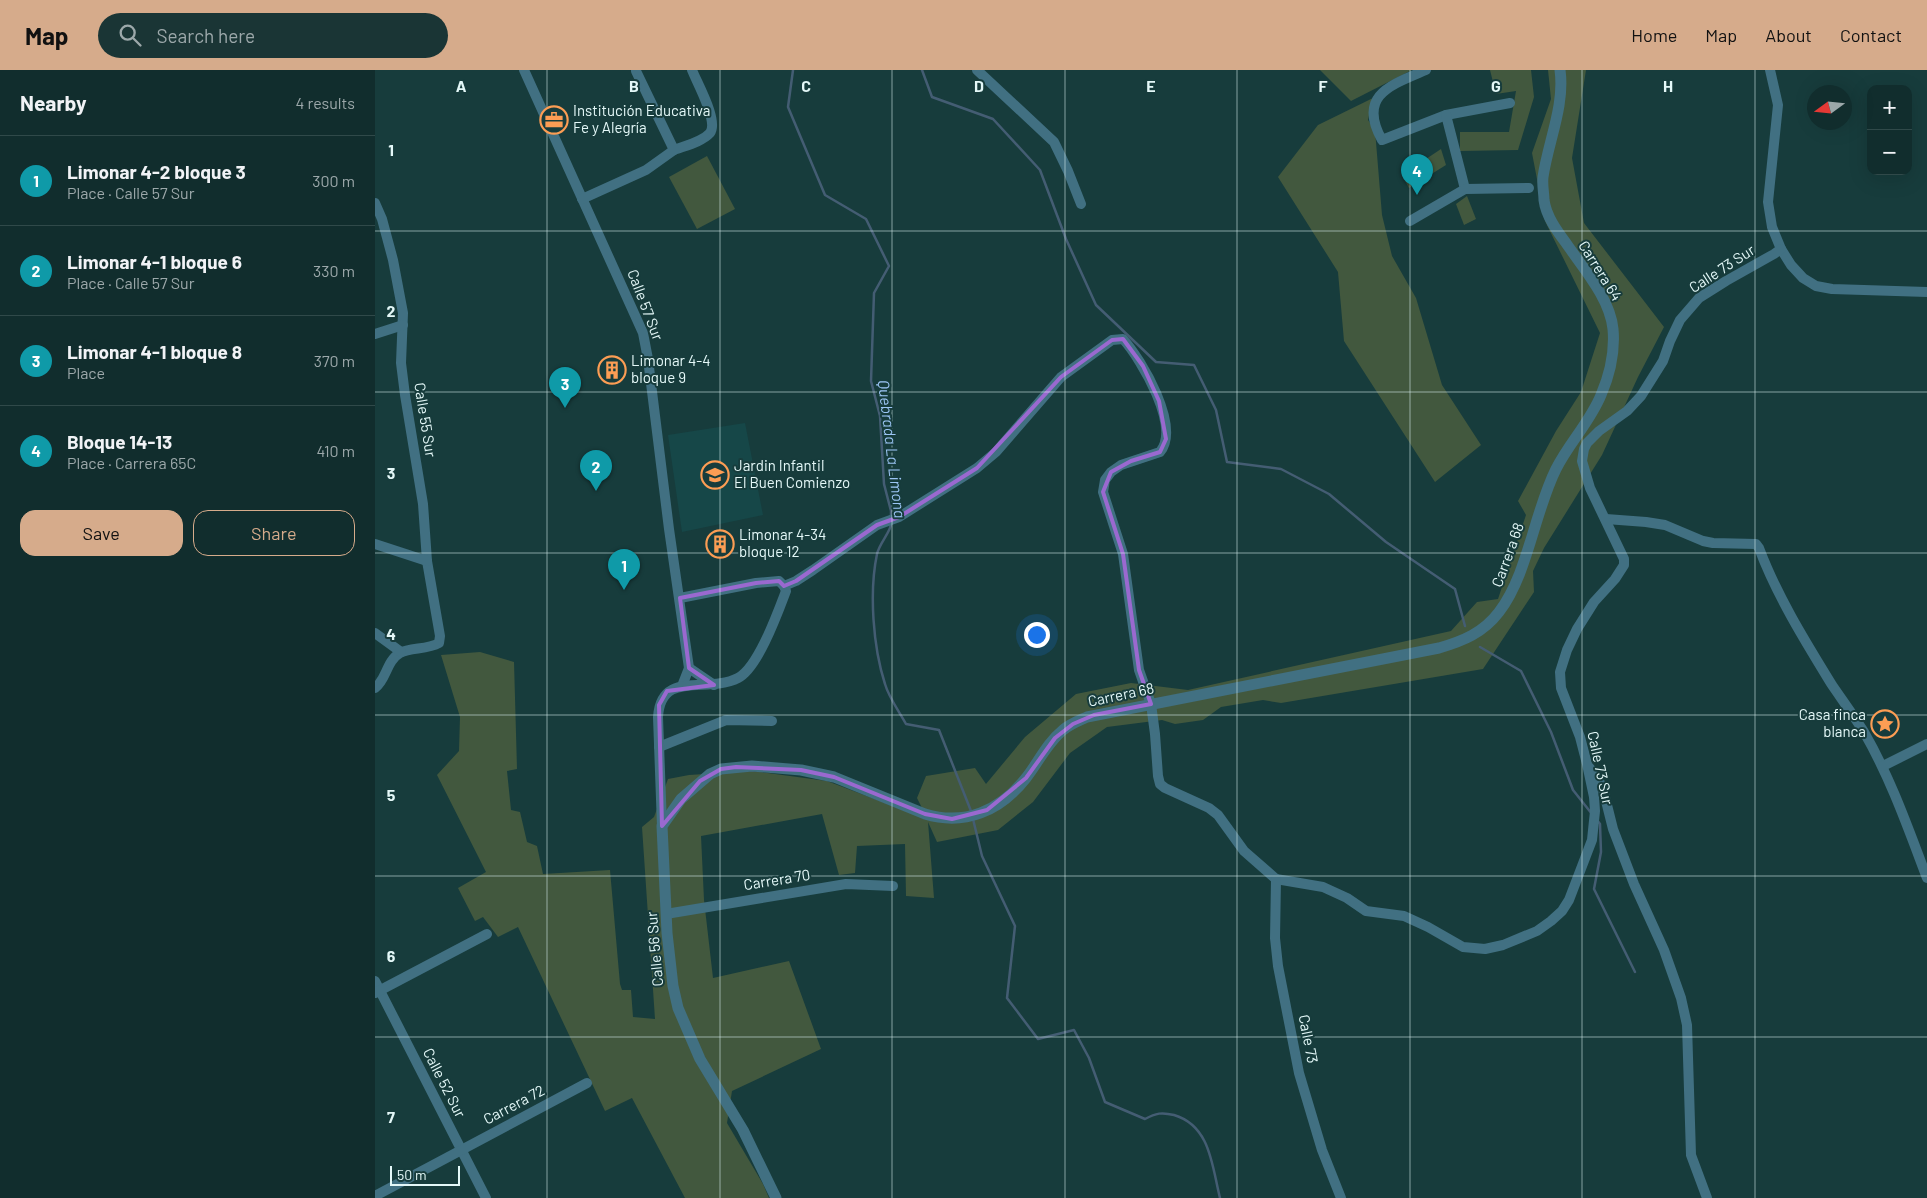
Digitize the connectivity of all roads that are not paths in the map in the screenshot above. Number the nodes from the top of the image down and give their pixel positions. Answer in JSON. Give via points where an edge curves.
{"nodes":[{"id":1,"x":524,"y":70,"type":"edge"},
{"id":2,"x":692,"y":70,"type":"edge"},
{"id":3,"x":977,"y":70,"type":"edge"},
{"id":4,"x":1426,"y":70,"type":"edge"},
{"id":5,"x":1560,"y":70,"type":"edge"},
{"id":6,"x":1770,"y":70,"type":"edge"},
{"id":7,"x":636,"y":71,"type":"edge"},
{"id":8,"x":1510,"y":103,"type":"dead end"},
{"id":9,"x":1446,"y":115,"type":"junction"},
{"id":10,"x":674,"y":150,"type":"junction"},
{"id":11,"x":1529,"y":188,"type":"dead end"},
{"id":12,"x":1465,"y":190,"type":"junction"},
{"id":13,"x":582,"y":199,"type":"junction"},
{"id":14,"x":375,"y":203,"type":"edge"},
{"id":15,"x":1081,"y":204,"type":"dead end"},
{"id":16,"x":1411,"y":221,"type":"dead end"},
{"id":17,"x":1781,"y":249,"type":"junction"},
{"id":18,"x":1927,"y":292,"type":"edge"},
{"id":19,"x":403,"y":325,"type":"junction"},
{"id":20,"x":375,"y":334,"type":"edge"},
{"id":21,"x":1540,"y":506,"type":"joint"},
{"id":22,"x":1606,"y":519,"type":"junction"},
{"id":23,"x":375,"y":544,"type":"edge"},
{"id":24,"x":427,"y":561,"type":"junction"},
{"id":25,"x":784,"y":586,"type":"junction"},
{"id":26,"x":680,"y":598,"type":"junction"},
{"id":27,"x":375,"y":633,"type":"edge"},
{"id":28,"x":401,"y":652,"type":"junction"},
{"id":29,"x":689,"y":668,"type":"junction"},
{"id":30,"x":714,"y":685,"type":"junction"},
{"id":31,"x":682,"y":686,"type":"junction"},
{"id":32,"x":375,"y":688,"type":"edge"},
{"id":33,"x":1151,"y":704,"type":"junction"},
{"id":34,"x":772,"y":721,"type":"dead end"},
{"id":35,"x":1927,"y":744,"type":"edge"},
{"id":36,"x":659,"y":747,"type":"junction"},
{"id":37,"x":1587,"y":764,"type":"junction"},
{"id":38,"x":1883,"y":766,"type":"junction"},
{"id":39,"x":662,"y":826,"type":"junction"},
{"id":40,"x":1927,"y":878,"type":"edge"},
{"id":41,"x":1276,"y":879,"type":"junction"},
{"id":42,"x":893,"y":886,"type":"dead end"},
{"id":43,"x":666,"y":914,"type":"junction"},
{"id":44,"x":487,"y":934,"type":"dead end"},
{"id":45,"x":375,"y":980,"type":"edge"},
{"id":46,"x":377,"y":992,"type":"edge"},
{"id":47,"x":587,"y":1083,"type":"dead end"},
{"id":48,"x":461,"y":1150,"type":"junction"},
{"id":49,"x":375,"y":1196,"type":"edge"},
{"id":50,"x":486,"y":1198,"type":"edge"},
{"id":51,"x":777,"y":1198,"type":"edge"},
{"id":52,"x":1341,"y":1198,"type":"edge"},
{"id":53,"x":1707,"y":1198,"type":"edge"}],
"edges":[{"from":1,"to":13,"type":"street","name":"Calle 57 Sur"},
{"from":2,"to":10,"type":"street","via":[[712,116],[713,126],[702,138]]},
{"from":3,"to":15,"type":"street","via":[[1054,142]]},
{"from":4,"to":9,"type":"street","via":[[1390,86],[1379,95],[1373,111],[1375,127],[1382,140]]},
{"from":5,"to":21,"type":"street","name":"Carrera 64","via":[[1560,103],[1543,180],[1545,204],[1555,227],[1608,310],[1613,327],[1613,347],[1601,396],[1556,469]]},
{"from":6,"to":17,"type":"street","via":[[1778,106],[1768,202],[1772,227]]},
{"from":7,"to":10,"type":"street"},
{"from":8,"to":9,"type":"street"},
{"from":9,"to":12,"type":"street"},
{"from":10,"to":13,"type":"street","via":[[646,170]]},
{"from":11,"to":12,"type":"street"},
{"from":12,"to":16,"type":"street"},
{"from":13,"to":26,"type":"street","name":"Calle 57 Sur","via":[[643,333]]},
{"from":14,"to":19,"type":"street","name":"Calle 55 Sur","via":[[393,260]]},
{"from":17,"to":18,"type":"street","via":[[1803,278],[1816,286]]},
{"from":17,"to":22,"type":"street","name":"Calle 73 Sur","via":[[1699,298],[1680,320],[1663,361],[1641,396],[1587,443],[1582,461],[1590,488]]},
{"from":19,"to":20,"type":"street"},
{"from":19,"to":24,"type":"street","name":"Calle 55 Sur","via":[[401,363],[423,504]]},
{"from":21,"to":33,"type":"street","name":"Carrera 68","via":[[1511,594],[1498,613],[1469,638],[1439,648]]},
{"from":22,"to":37,"type":"street","name":"Calle 73 Sur","via":[[1624,559],[1623,564],[1577,629],[1559,680]]},
{"from":22,"to":38,"type":"street","via":[[1665,526],[1713,543],[1755,544],[1801,634]]},
{"from":23,"to":24,"type":"street"},
{"from":24,"to":28,"type":"street","name":"Calle 55 Sur","via":[[439,643]]},
{"from":25,"to":26,"type":"street","via":[[779,581]]},
{"from":25,"to":30,"type":"street","via":[[786,591],[771,630],[749,668],[738,678]]},
{"from":25,"to":33,"type":"street","via":[[813,570],[877,525],[899,517],[977,468],[996,452],[1061,377],[1113,340],[1123,339],[1143,366],[1159,401],[1166,439],[1160,452],[1131,461],[1111,472],[1105,480],[1103,492],[1123,554],[1139,670]]},
{"from":26,"to":29,"type":"street","name":"Calle 57 Sur"},
{"from":27,"to":28,"type":"street"},
{"from":28,"to":32,"type":"street","via":[[391,661]]},
{"from":29,"to":30,"type":"street"},
{"from":29,"to":31,"type":"street","name":"Calle 57 Sur"},
{"from":30,"to":31,"type":"street"},
{"from":31,"to":36,"type":"street","name":"Calle 56 Sur","via":[[667,692],[659,705]]},
{"from":33,"to":39,"type":"street","name":"Carrera 68","via":[[1094,714],[1073,724],[1055,738],[1026,778],[998,804],[964,818],[939,818],[833,777],[801,770],[752,766],[721,769],[710,774],[681,799]]},
{"from":33,"to":41,"type":"street","via":[[1160,784],[1219,814],[1244,851]]},
{"from":34,"to":36,"type":"street","via":[[727,720]]},
{"from":35,"to":38,"type":"street"},
{"from":36,"to":39,"type":"street","name":"Calle 56 Sur"},
{"from":37,"to":41,"type":"street","name":"Calle 73 Sur","via":[[1595,811],[1588,853],[1569,900],[1561,911],[1537,931],[1517,940],[1485,949],[1463,947],[1404,916],[1366,911],[1323,887]]},
{"from":37,"to":53,"type":"street","via":[[1603,789],[1613,829],[1665,950],[1681,998],[1687,1025],[1691,1155]]},
{"from":38,"to":40,"type":"street"},
{"from":39,"to":43,"type":"street","name":"Calle 56 Sur"},
{"from":41,"to":52,"type":"street","name":"Calle 73","via":[[1278,966],[1299,1073],[1322,1150]]},
{"from":42,"to":43,"type":"street","name":"Carrera 70","via":[[846,884]]},
{"from":43,"to":51,"type":"street","name":"Calle 56 Sur","via":[[678,1008],[700,1059],[743,1130]]},
{"from":44,"to":46,"type":"street"},
{"from":45,"to":46,"type":"street","name":"Calle 52 Sur"},
{"from":46,"to":48,"type":"street","name":"Calle 52 Sur"},
{"from":47,"to":48,"type":"street","name":"Carrera 72"},
{"from":48,"to":49,"type":"street","name":"Carrera 72"},
{"from":48,"to":50,"type":"street","name":"Calle 52 Sur"}]}
